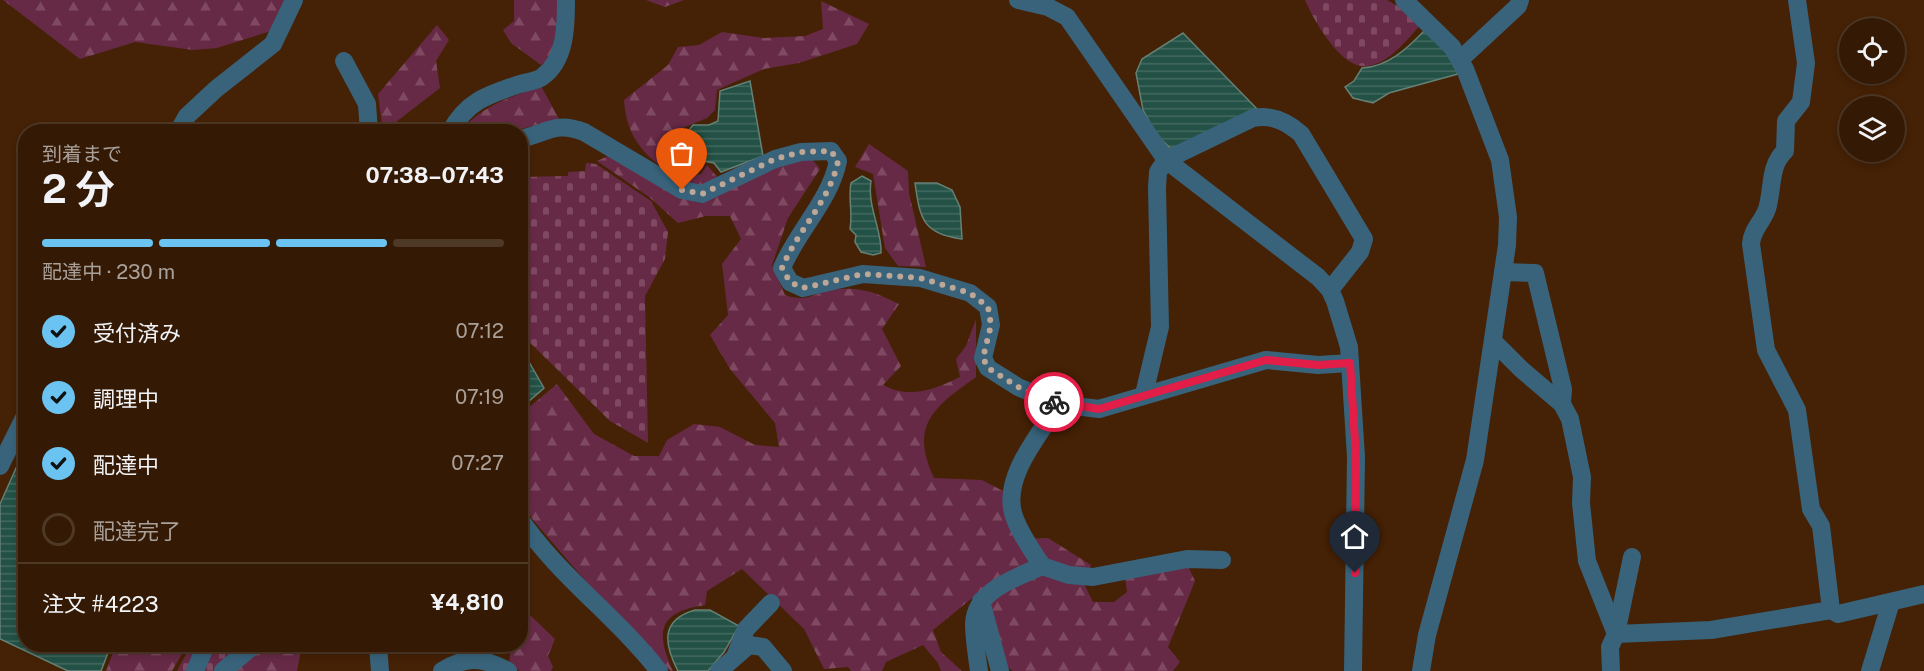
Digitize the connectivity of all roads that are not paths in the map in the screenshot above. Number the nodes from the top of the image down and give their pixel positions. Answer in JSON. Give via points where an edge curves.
{"nodes":[{"id":1,"x":294,"y":0,"type":"edge"},
{"id":2,"x":566,"y":0,"type":"edge"},
{"id":3,"x":1018,"y":0,"type":"edge"},
{"id":4,"x":1404,"y":0,"type":"edge"},
{"id":5,"x":1424,"y":0,"type":"edge"},
{"id":6,"x":1520,"y":0,"type":"edge"},
{"id":7,"x":1797,"y":0,"type":"edge"},
{"id":8,"x":1427,"y":20,"type":"junction"},
{"id":9,"x":1463,"y":57,"type":"dead end"},
{"id":10,"x":344,"y":61,"type":"dead end"},
{"id":11,"x":182,"y":124,"type":"edge"},
{"id":12,"x":368,"y":124,"type":"edge"},
{"id":13,"x":454,"y":124,"type":"edge"},
{"id":14,"x":528,"y":136,"type":"edge"},
{"id":15,"x":1166,"y":160,"type":"junction"},
{"id":16,"x":1503,"y":272,"type":"junction"},
{"id":17,"x":1330,"y":290,"type":"junction"},
{"id":18,"x":1493,"y":340,"type":"junction"},
{"id":19,"x":1350,"y":363,"type":"junction"},
{"id":20,"x":1144,"y":394,"type":"junction"},
{"id":21,"x":1059,"y":404,"type":"junction"},
{"id":22,"x":1562,"y":404,"type":"junction"},
{"id":23,"x":18,"y":430,"type":"edge"},
{"id":24,"x":0,"y":466,"type":"edge"},
{"id":25,"x":528,"y":530,"type":"edge"},
{"id":26,"x":1632,"y":557,"type":"dead end"},
{"id":27,"x":1222,"y":560,"type":"dead end"},
{"id":28,"x":1042,"y":566,"type":"junction"},
{"id":29,"x":1924,"y":594,"type":"edge"},
{"id":30,"x":981,"y":601,"type":"junction"},
{"id":31,"x":1891,"y":602,"type":"junction"},
{"id":32,"x":771,"y":603,"type":"dead end"},
{"id":33,"x":1831,"y":610,"type":"junction"},
{"id":34,"x":1616,"y":633,"type":"junction"},
{"id":35,"x":203,"y":652,"type":"edge"},
{"id":36,"x":246,"y":652,"type":"edge"},
{"id":37,"x":379,"y":652,"type":"edge"},
{"id":38,"x":736,"y":654,"type":"junction"},
{"id":39,"x":195,"y":671,"type":"edge"},
{"id":40,"x":223,"y":671,"type":"edge"},
{"id":41,"x":380,"y":671,"type":"edge"},
{"id":42,"x":442,"y":671,"type":"edge"},
{"id":43,"x":508,"y":671,"type":"edge"},
{"id":44,"x":658,"y":671,"type":"edge"},
{"id":45,"x":720,"y":671,"type":"edge"},
{"id":46,"x":783,"y":671,"type":"edge"},
{"id":47,"x":979,"y":671,"type":"edge"},
{"id":48,"x":1000,"y":671,"type":"edge"},
{"id":49,"x":1353,"y":671,"type":"edge"},
{"id":50,"x":1421,"y":671,"type":"edge"},
{"id":51,"x":1611,"y":671,"type":"edge"},
{"id":52,"x":1869,"y":671,"type":"edge"}],
"edges":[{"from":1,"to":11,"type":"street","via":[[273,44],[216,89]]},
{"from":2,"to":13,"type":"street","via":[[566,33],[557,58],[542,77],[489,93],[460,114]]},
{"from":3,"to":15,"type":"street","via":[[1048,7],[1067,17]]},
{"from":4,"to":8,"type":"street"},
{"from":5,"to":8,"type":"street"},
{"from":6,"to":9,"type":"street"},
{"from":7,"to":33,"type":"street","via":[[1806,63],[1801,102],[1786,121],[1785,151],[1776,158],[1766,210],[1752,233],[1751,244],[1766,350],[1797,410],[1811,509],[1821,526]]},
{"from":8,"to":16,"type":"street","via":[[1452,47],[1465,69],[1500,160],[1508,217]]},
{"from":10,"to":12,"type":"street","via":[[367,104]]},
{"from":14,"to":21,"type":"street","via":[[567,126],[584,132],[682,190],[702,194],[775,159],[801,152],[831,151],[838,161],[834,179],[782,268],[790,282],[803,288],[863,274],[920,278],[970,293],[988,307],[991,325],[983,358],[988,368],[1018,387]]},
{"from":15,"to":17,"type":"street"},
{"from":15,"to":17,"type":"street","via":[[1253,118],[1262,116],[1290,124],[1301,134],[1365,239],[1360,252]]},
{"from":15,"to":20,"type":"street","via":[[1158,172],[1157,188],[1160,327]]},
{"from":16,"to":18,"type":"street"},
{"from":16,"to":22,"type":"street","via":[[1535,273],[1563,389]]},
{"from":17,"to":19,"type":"street","via":[[1344,324]]},
{"from":18,"to":22,"type":"street"},
{"from":18,"to":50,"type":"street","via":[[1475,460],[1427,635]]},
{"from":19,"to":20,"type":"street","via":[[1318,365],[1266,360]]},
{"from":19,"to":49,"type":"street","via":[[1356,457]]},
{"from":20,"to":21,"type":"street","via":[[1099,409]]},
{"from":21,"to":28,"type":"street","via":[[1012,488],[1013,513]]},
{"from":22,"to":34,"type":"street","via":[[1579,454],[1587,561]]},
{"from":23,"to":24,"type":"street"},
{"from":25,"to":44,"type":"street"},
{"from":26,"to":34,"type":"street"},
{"from":27,"to":28,"type":"street","via":[[1187,559],[1093,577],[1069,575]]},
{"from":28,"to":30,"type":"street","via":[[1000,586]]},
{"from":29,"to":31,"type":"street"},
{"from":30,"to":47,"type":"street","via":[[974,622]]},
{"from":30,"to":48,"type":"street"},
{"from":31,"to":33,"type":"street","via":[[1838,614]]},
{"from":31,"to":52,"type":"street"},
{"from":32,"to":38,"type":"street","via":[[746,629]]},
{"from":33,"to":34,"type":"street","via":[[1711,630]]},
{"from":34,"to":51,"type":"street","via":[[1610,647]]},
{"from":35,"to":39,"type":"street"},
{"from":36,"to":40,"type":"street"},
{"from":37,"to":41,"type":"street"},
{"from":38,"to":45,"type":"street"},
{"from":38,"to":46,"type":"street","via":[[749,645],[763,647]]},
{"from":42,"to":43,"type":"street","via":[[458,661],[482,660]]}]}
